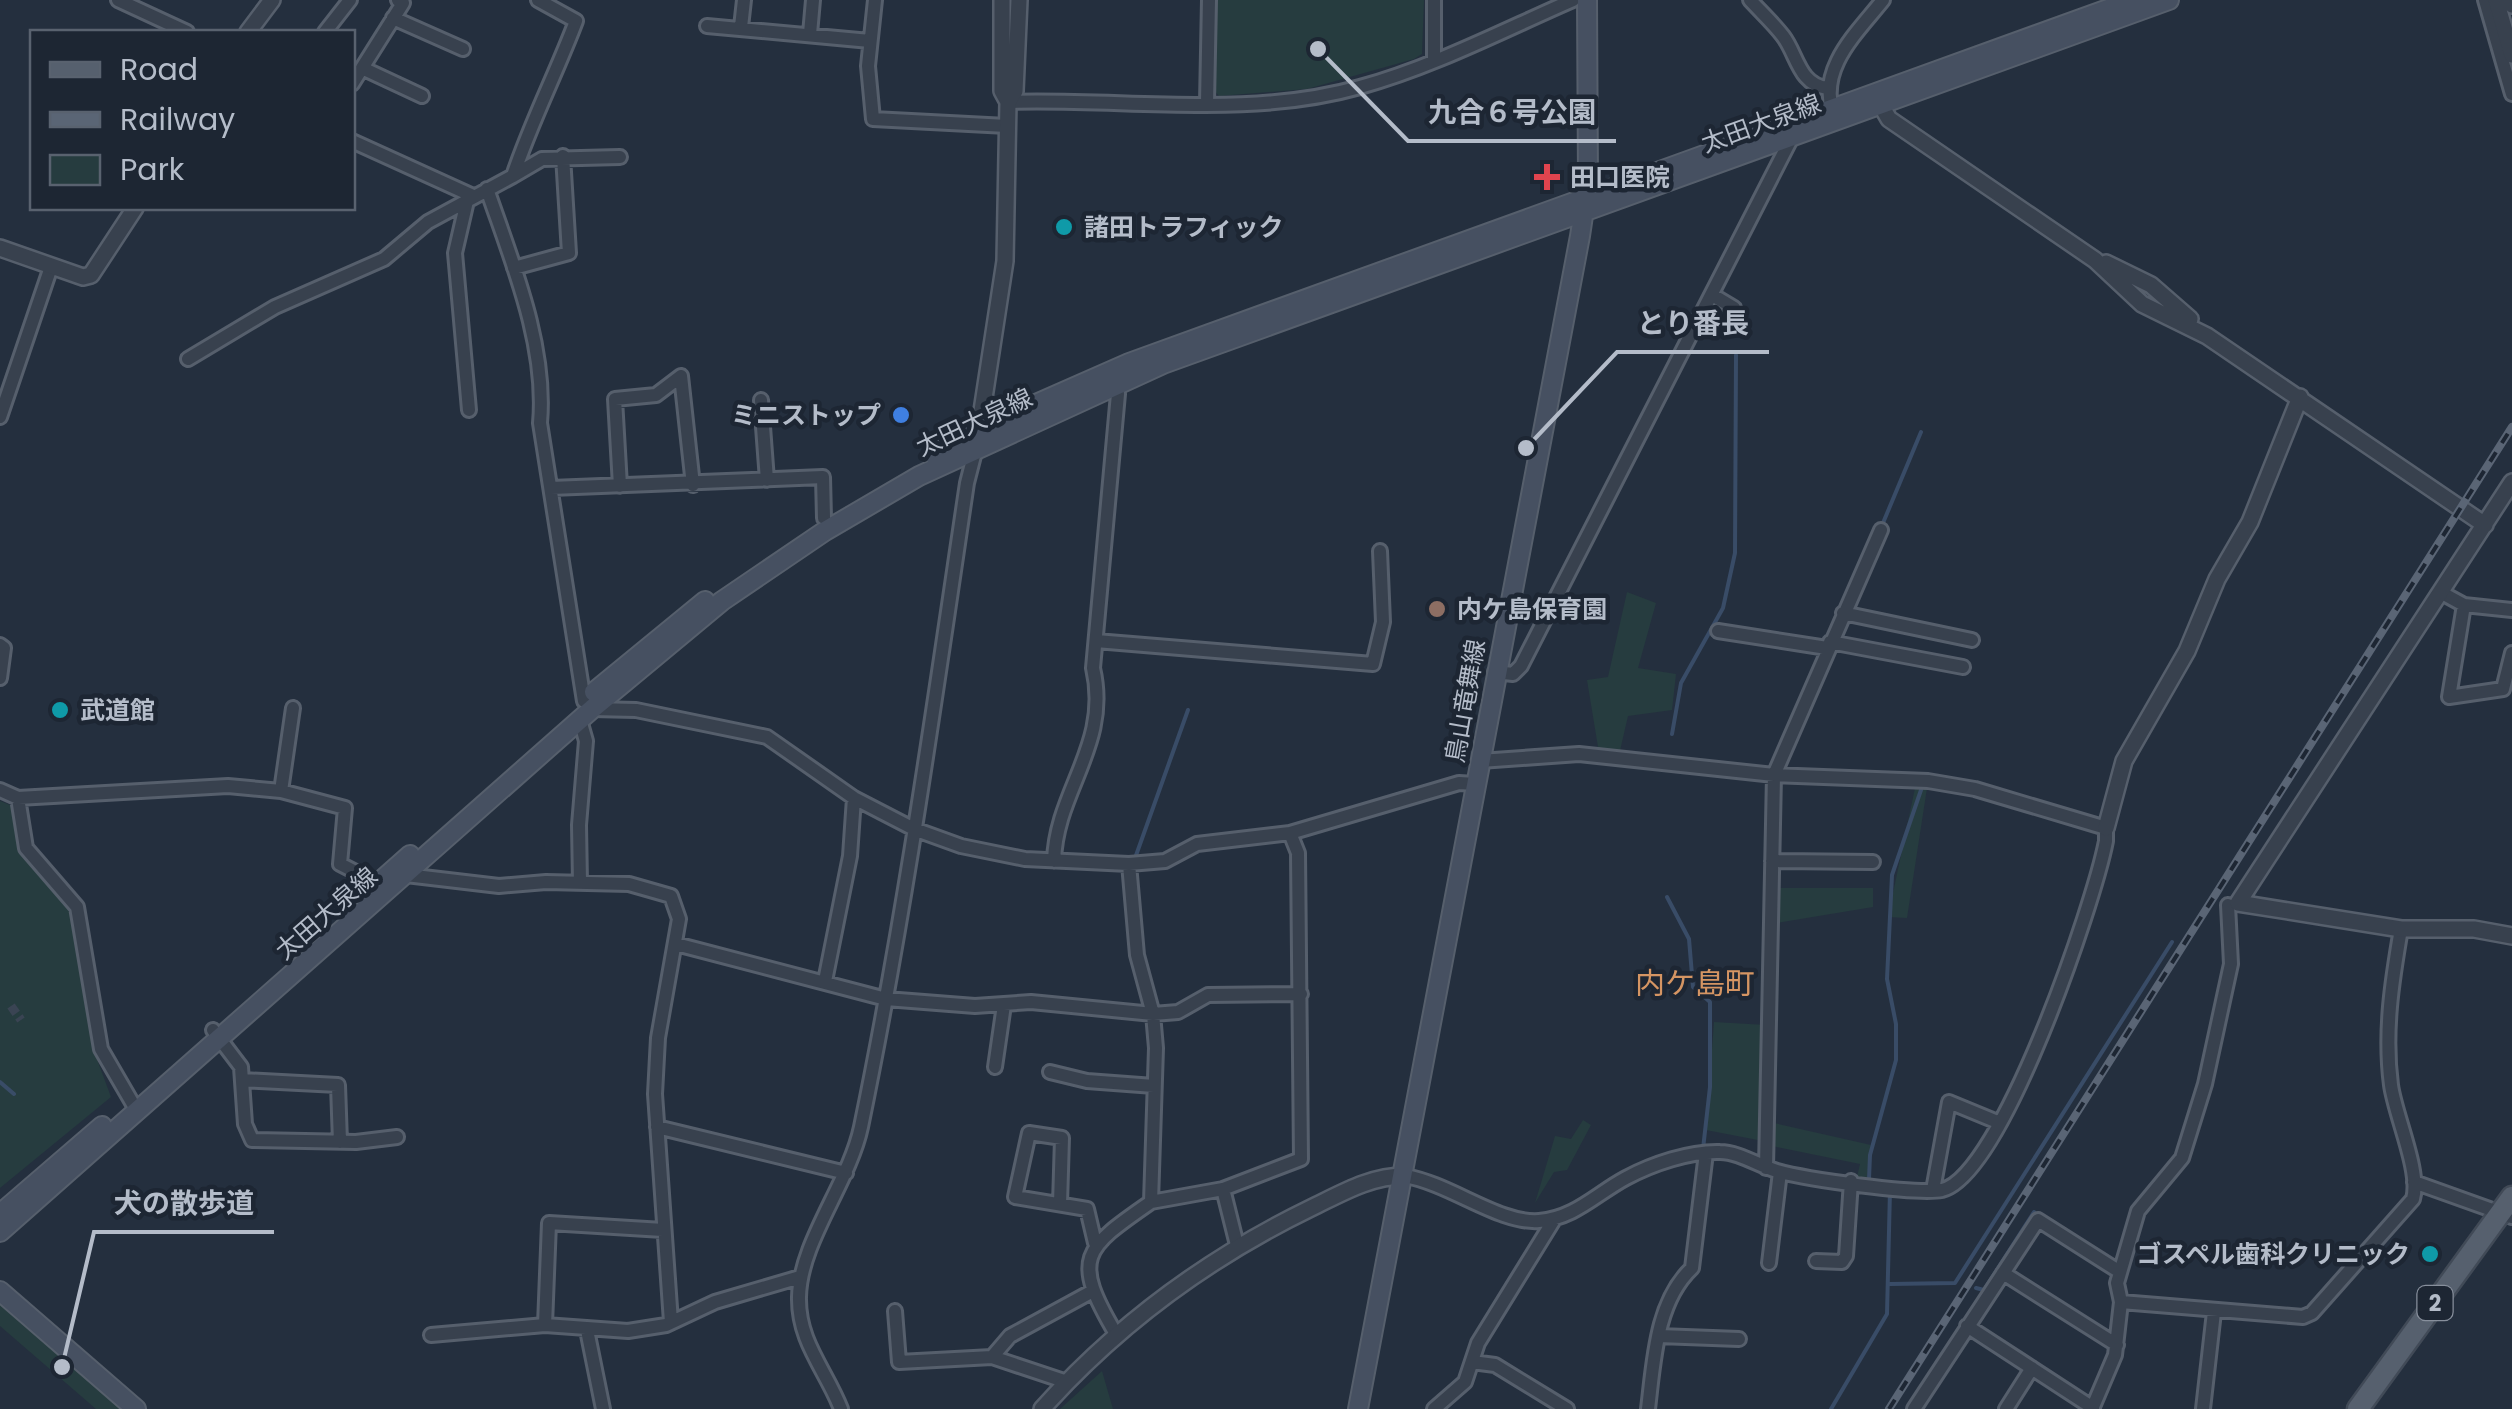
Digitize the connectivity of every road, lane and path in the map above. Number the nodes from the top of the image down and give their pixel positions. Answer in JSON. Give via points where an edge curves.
{"nodes":[{"id":1,"x":118,"y":0,"type":"edge"},
{"id":2,"x":272,"y":0,"type":"edge"},
{"id":3,"x":350,"y":0,"type":"edge"},
{"id":4,"x":398,"y":0,"type":"edge"},
{"id":5,"x":538,"y":0,"type":"edge"},
{"id":6,"x":744,"y":0,"type":"edge"},
{"id":7,"x":813,"y":0,"type":"edge"},
{"id":8,"x":876,"y":0,"type":"edge"},
{"id":9,"x":1002,"y":0,"type":"edge"},
{"id":10,"x":1018,"y":0,"type":"edge"},
{"id":11,"x":1209,"y":0,"type":"edge"},
{"id":12,"x":1434,"y":0,"type":"edge"},
{"id":13,"x":1573,"y":0,"type":"edge"},
{"id":14,"x":1587,"y":0,"type":"edge"},
{"id":15,"x":1750,"y":0,"type":"edge"},
{"id":16,"x":1883,"y":0,"type":"edge"},
{"id":17,"x":2133,"y":0,"type":"edge"},
{"id":18,"x":2169,"y":0,"type":"edge"},
{"id":19,"x":2485,"y":0,"type":"edge"},
{"id":20,"x":2496,"y":0,"type":"edge"},
{"id":21,"x":142,"y":4,"type":"edge"},
{"id":22,"x":393,"y":18,"type":"junction"},
{"id":23,"x":707,"y":26,"type":"dead end"},
{"id":24,"x":741,"y":27,"type":"junction"},
{"id":25,"x":185,"y":30,"type":"edge"},
{"id":26,"x":250,"y":30,"type":"edge"},
{"id":27,"x":327,"y":30,"type":"edge"},
{"id":28,"x":810,"y":34,"type":"junction"},
{"id":29,"x":870,"y":41,"type":"junction"},
{"id":30,"x":464,"y":49,"type":"dead end"},
{"id":31,"x":2512,"y":55,"type":"edge"},
{"id":32,"x":1434,"y":58,"type":"junction"},
{"id":33,"x":362,"y":68,"type":"junction"},
{"id":34,"x":355,"y":79,"type":"edge"},
{"id":35,"x":1827,"y":88,"type":"junction"},
{"id":36,"x":2512,"y":94,"type":"edge"},
{"id":37,"x":422,"y":96,"type":"dead end"},
{"id":38,"x":1877,"y":100,"type":"junction"},
{"id":39,"x":1008,"y":102,"type":"junction"},
{"id":40,"x":1207,"y":103,"type":"junction"},
{"id":41,"x":1834,"y":116,"type":"junction"},
{"id":42,"x":1007,"y":126,"type":"junction"},
{"id":43,"x":1791,"y":139,"type":"junction"},
{"id":44,"x":355,"y":142,"type":"edge"},
{"id":45,"x":563,"y":156,"type":"junction"},
{"id":46,"x":620,"y":157,"type":"dead end"},
{"id":47,"x":513,"y":176,"type":"junction"},
{"id":48,"x":487,"y":189,"type":"junction"},
{"id":49,"x":470,"y":198,"type":"junction"},
{"id":50,"x":1584,"y":206,"type":"junction"},
{"id":51,"x":135,"y":210,"type":"edge"},
{"id":52,"x":0,"y":248,"type":"edge"},
{"id":53,"x":51,"y":267,"type":"junction"},
{"id":54,"x":514,"y":268,"type":"junction"},
{"id":55,"x":1714,"y":296,"type":"junction"},
{"id":56,"x":1734,"y":308,"type":"dead end"},
{"id":57,"x":188,"y":360,"type":"dead end"},
{"id":58,"x":1113,"y":378,"type":"junction"},
{"id":59,"x":2300,"y":397,"type":"junction"},
{"id":60,"x":761,"y":400,"type":"dead end"},
{"id":61,"x":469,"y":410,"type":"dead end"},
{"id":62,"x":0,"y":417,"type":"edge"},
{"id":63,"x":978,"y":438,"type":"junction"},
{"id":64,"x":766,"y":480,"type":"junction"},
{"id":65,"x":2512,"y":482,"type":"edge"},
{"id":66,"x":693,"y":484,"type":"junction"},
{"id":67,"x":620,"y":486,"type":"junction"},
{"id":68,"x":551,"y":488,"type":"junction"},
{"id":69,"x":824,"y":518,"type":"junction"},
{"id":70,"x":2485,"y":525,"type":"junction"},
{"id":71,"x":1881,"y":530,"type":"dead end"},
{"id":72,"x":1380,"y":551,"type":"dead end"},
{"id":73,"x":2442,"y":593,"type":"junction"},
{"id":74,"x":2464,"y":604,"type":"junction"},
{"id":75,"x":2512,"y":610,"type":"edge"},
{"id":76,"x":1843,"y":613,"type":"junction"},
{"id":77,"x":1718,"y":631,"type":"dead end"},
{"id":78,"x":1972,"y":640,"type":"dead end"},
{"id":79,"x":1096,"y":641,"type":"junction"},
{"id":80,"x":0,"y":645,"type":"edge"},
{"id":81,"x":1828,"y":645,"type":"junction"},
{"id":82,"x":2512,"y":653,"type":"edge"},
{"id":83,"x":1964,"y":668,"type":"dead end"},
{"id":84,"x":1495,"y":672,"type":"junction"},
{"id":85,"x":0,"y":678,"type":"edge"},
{"id":86,"x":294,"y":708,"type":"dead end"},
{"id":87,"x":585,"y":710,"type":"junction"},
{"id":88,"x":1480,"y":761,"type":"junction"},
{"id":89,"x":1774,"y":774,"type":"junction"},
{"id":90,"x":1475,"y":784,"type":"junction"},
{"id":91,"x":0,"y":790,"type":"edge"},
{"id":92,"x":280,"y":791,"type":"junction"},
{"id":93,"x":18,"y":798,"type":"junction"},
{"id":94,"x":854,"y":798,"type":"junction"},
{"id":95,"x":2106,"y":828,"type":"junction"},
{"id":96,"x":914,"y":830,"type":"junction"},
{"id":97,"x":1290,"y":833,"type":"junction"},
{"id":98,"x":1054,"y":861,"type":"junction"},
{"id":99,"x":1772,"y":861,"type":"junction"},
{"id":100,"x":1873,"y":862,"type":"dead end"},
{"id":101,"x":1129,"y":864,"type":"junction"},
{"id":102,"x":392,"y":882,"type":"junction"},
{"id":103,"x":580,"y":883,"type":"junction"},
{"id":104,"x":2228,"y":905,"type":"dead end"},
{"id":105,"x":2401,"y":929,"type":"junction"},
{"id":106,"x":2512,"y":936,"type":"edge"},
{"id":107,"x":676,"y":944,"type":"junction"},
{"id":108,"x":825,"y":981,"type":"junction"},
{"id":109,"x":1301,"y":994,"type":"junction"},
{"id":110,"x":886,"y":999,"type":"junction"},
{"id":111,"x":1004,"y":1005,"type":"junction"},
{"id":112,"x":1153,"y":1014,"type":"junction"},
{"id":113,"x":217,"y":1035,"type":"junction"},
{"id":114,"x":996,"y":1066,"type":"dead end"},
{"id":115,"x":1050,"y":1072,"type":"dead end"},
{"id":116,"x":242,"y":1080,"type":"junction"},
{"id":117,"x":1154,"y":1086,"type":"junction"},
{"id":118,"x":133,"y":1107,"type":"junction"},
{"id":119,"x":2000,"y":1123,"type":"junction"},
{"id":120,"x":657,"y":1126,"type":"junction"},
{"id":121,"x":396,"y":1137,"type":"dead end"},
{"id":122,"x":340,"y":1142,"type":"junction"},
{"id":123,"x":1706,"y":1152,"type":"junction"},
{"id":124,"x":1773,"y":1170,"type":"junction"},
{"id":125,"x":846,"y":1173,"type":"junction"},
{"id":126,"x":1404,"y":1176,"type":"junction"},
{"id":127,"x":1851,"y":1181,"type":"junction"},
{"id":128,"x":2414,"y":1182,"type":"junction"},
{"id":129,"x":1223,"y":1190,"type":"junction"},
{"id":130,"x":1933,"y":1190,"type":"junction"},
{"id":131,"x":1151,"y":1202,"type":"junction"},
{"id":132,"x":1060,"y":1204,"type":"junction"},
{"id":133,"x":2508,"y":1209,"type":"edge"},
{"id":134,"x":0,"y":1214,"type":"edge"},
{"id":135,"x":1555,"y":1218,"type":"junction"},
{"id":136,"x":663,"y":1230,"type":"junction"},
{"id":137,"x":0,"y":1232,"type":"edge"},
{"id":138,"x":1095,"y":1243,"type":"junction"},
{"id":139,"x":1237,"y":1245,"type":"junction"},
{"id":140,"x":1816,"y":1261,"type":"dead end"},
{"id":141,"x":1770,"y":1263,"type":"dead end"},
{"id":142,"x":2120,"y":1272,"type":"junction"},
{"id":143,"x":2003,"y":1273,"type":"junction"},
{"id":144,"x":800,"y":1277,"type":"junction"},
{"id":145,"x":0,"y":1291,"type":"edge"},
{"id":146,"x":1092,"y":1292,"type":"junction"},
{"id":147,"x":2121,"y":1302,"type":"junction"},
{"id":148,"x":895,"y":1312,"type":"dead end"},
{"id":149,"x":2214,"y":1312,"type":"junction"},
{"id":150,"x":672,"y":1322,"type":"junction"},
{"id":151,"x":545,"y":1324,"type":"junction"},
{"id":152,"x":1967,"y":1326,"type":"junction"},
{"id":153,"x":588,"y":1330,"type":"junction"},
{"id":154,"x":1116,"y":1334,"type":"junction"},
{"id":155,"x":431,"y":1336,"type":"dead end"},
{"id":156,"x":1659,"y":1336,"type":"junction"},
{"id":157,"x":1739,"y":1339,"type":"dead end"},
{"id":158,"x":2117,"y":1345,"type":"junction"},
{"id":159,"x":992,"y":1357,"type":"junction"},
{"id":160,"x":1472,"y":1362,"type":"junction"},
{"id":161,"x":2032,"y":1368,"type":"junction"},
{"id":162,"x":1067,"y":1382,"type":"junction"},
{"id":163,"x":2092,"y":1408,"type":"edge"},
{"id":164,"x":136,"y":1409,"type":"edge"},
{"id":165,"x":604,"y":1409,"type":"edge"},
{"id":166,"x":840,"y":1409,"type":"edge"},
{"id":167,"x":1042,"y":1409,"type":"edge"},
{"id":168,"x":1358,"y":1409,"type":"edge"},
{"id":169,"x":1434,"y":1409,"type":"edge"},
{"id":170,"x":1567,"y":1409,"type":"edge"},
{"id":171,"x":1648,"y":1409,"type":"edge"},
{"id":172,"x":1914,"y":1409,"type":"edge"},
{"id":173,"x":2006,"y":1409,"type":"edge"},
{"id":174,"x":2204,"y":1409,"type":"edge"},
{"id":175,"x":2358,"y":1409,"type":"edge"}],
"edges":[{"from":1,"to":21,"type":"street"},
{"from":2,"to":26,"type":"street"},
{"from":3,"to":27,"type":"street"},
{"from":4,"to":22,"type":"street","via":[[403,3]]},
{"from":5,"to":47,"type":"street","via":[[576,20]]},
{"from":6,"to":24,"type":"street"},
{"from":7,"to":28,"type":"street"},
{"from":8,"to":29,"type":"street"},
{"from":9,"to":39,"type":"street","via":[[1002,91]]},
{"from":10,"to":39,"type":"street","via":[[1015,91]]},
{"from":11,"to":40,"type":"street"},
{"from":12,"to":32,"type":"street"},
{"from":13,"to":32,"type":"street"},
{"from":14,"to":50,"type":"main road","name":"鳥山竜舞線"},
{"from":15,"to":35,"type":"street","via":[[1786,39],[1805,75]]},
{"from":16,"to":35,"type":"street","via":[[1832,70]]},
{"from":17,"to":38,"type":"main road","name":"太田大泉線"},
{"from":18,"to":38,"type":"main road","name":"太田大泉線"},
{"from":19,"to":36,"type":"street"},
{"from":20,"to":31,"type":"street"},
{"from":21,"to":25,"type":"street"},
{"from":22,"to":30,"type":"street"},
{"from":22,"to":33,"type":"street"},
{"from":23,"to":24,"type":"street"},
{"from":24,"to":28,"type":"street"},
{"from":28,"to":29,"type":"street"},
{"from":29,"to":42,"type":"street","via":[[873,119]]},
{"from":32,"to":40,"type":"street","via":[[1359,88]]},
{"from":33,"to":34,"type":"street"},
{"from":33,"to":37,"type":"street"},
{"from":35,"to":41,"type":"street"},
{"from":38,"to":41,"type":"main road","name":"太田大泉線"},
{"from":38,"to":59,"type":"street","via":[[1889,119],[2095,260],[2142,304],[2207,336]]},
{"from":39,"to":40,"type":"street"},
{"from":39,"to":42,"type":"street"},
{"from":41,"to":43,"type":"main road","name":"太田大泉線"},
{"from":41,"to":50,"type":"main road","name":"太田大泉線"},
{"from":42,"to":63,"type":"street","via":[[1005,261]]},
{"from":43,"to":50,"type":"main road","name":"太田大泉線"},
{"from":43,"to":55,"type":"street"},
{"from":44,"to":49,"type":"street"},
{"from":45,"to":46,"type":"street"},
{"from":45,"to":47,"type":"street","via":[[542,159]]},
{"from":45,"to":54,"type":"street","via":[[568,253]]},
{"from":47,"to":48,"type":"street"},
{"from":48,"to":49,"type":"street"},
{"from":48,"to":54,"type":"street"},
{"from":49,"to":57,"type":"street","via":[[428,222],[384,260],[276,306]]},
{"from":49,"to":61,"type":"street","via":[[455,252]]},
{"from":50,"to":58,"type":"main road","name":"太田大泉線"},
{"from":50,"to":84,"type":"main road","name":"鳥山竜舞線"},
{"from":51,"to":53,"type":"street","via":[[92,275]]},
{"from":52,"to":53,"type":"street"},
{"from":53,"to":62,"type":"street"},
{"from":54,"to":68,"type":"street","via":[[543,384],[540,423]]},
{"from":55,"to":56,"type":"street"},
{"from":55,"to":84,"type":"street","via":[[1521,666],[1513,674]]},
{"from":58,"to":63,"type":"main road","name":"太田大泉線"},
{"from":58,"to":79,"type":"street"},
{"from":59,"to":70,"type":"street"},
{"from":59,"to":95,"type":"street","via":[[2250,522],[2124,762]]},
{"from":60,"to":64,"type":"street"},
{"from":63,"to":69,"type":"main road","name":"太田大泉線"},
{"from":63,"to":87,"type":"main road","name":"太田大泉線","via":[[810,541]]},
{"from":63,"to":96,"type":"street"},
{"from":64,"to":66,"type":"street"},
{"from":64,"to":69,"type":"street","via":[[823,477]]},
{"from":65,"to":70,"type":"street"},
{"from":66,"to":67,"type":"street"},
{"from":66,"to":67,"type":"street","via":[[681,376],[656,395],[616,399]]},
{"from":67,"to":68,"type":"street"},
{"from":68,"to":87,"type":"street"},
{"from":69,"to":87,"type":"main road","name":"太田大泉線","via":[[720,589]]},
{"from":70,"to":73,"type":"street"},
{"from":71,"to":76,"type":"street"},
{"from":72,"to":79,"type":"street","via":[[1383,622],[1373,664]]},
{"from":73,"to":74,"type":"street"},
{"from":73,"to":105,"type":"street","via":[[2238,904]]},
{"from":74,"to":75,"type":"street"},
{"from":74,"to":82,"type":"street","via":[[2449,697],[2503,688]]},
{"from":76,"to":78,"type":"street"},
{"from":76,"to":81,"type":"street"},
{"from":77,"to":81,"type":"street"},
{"from":79,"to":98,"type":"street","via":[[1091,744],[1055,826]]},
{"from":80,"to":85,"type":"street"},
{"from":81,"to":83,"type":"street"},
{"from":81,"to":89,"type":"street"},
{"from":84,"to":88,"type":"main road","name":"鳥山竜舞線"},
{"from":86,"to":92,"type":"street"},
{"from":87,"to":94,"type":"street","via":[[636,710],[756,733]]},
{"from":87,"to":102,"type":"main road","name":"太田大泉線"},
{"from":87,"to":102,"type":"main road","name":"太田大泉線"},
{"from":87,"to":103,"type":"street"},
{"from":88,"to":89,"type":"street","via":[[1579,754]]},
{"from":88,"to":90,"type":"main road","name":"鳥山竜舞線"},
{"from":89,"to":95,"type":"street","via":[[1928,781]]},
{"from":89,"to":99,"type":"street"},
{"from":90,"to":97,"type":"street","via":[[1459,783]]},
{"from":90,"to":126,"type":"main road","name":"鳥山竜舞線"},
{"from":91,"to":93,"type":"street"},
{"from":92,"to":93,"type":"street","via":[[228,786]]},
{"from":92,"to":102,"type":"street","via":[[345,808],[340,864]]},
{"from":93,"to":118,"type":"street","via":[[26,848],[77,907],[100,1049]]},
{"from":94,"to":96,"type":"street"},
{"from":94,"to":108,"type":"street","via":[[850,856]]},
{"from":95,"to":119,"type":"street","via":[[2098,876],[2052,1013]]},
{"from":96,"to":98,"type":"street","via":[[962,846]]},
{"from":96,"to":110,"type":"street"},
{"from":97,"to":101,"type":"street","via":[[1196,844],[1165,860]]},
{"from":97,"to":109,"type":"street","via":[[1298,852]]},
{"from":98,"to":101,"type":"street"},
{"from":99,"to":100,"type":"street"},
{"from":99,"to":124,"type":"street"},
{"from":101,"to":112,"type":"street","via":[[1137,955]]},
{"from":102,"to":103,"type":"street"},
{"from":102,"to":113,"type":"main road","name":"太田大泉線"},
{"from":103,"to":107,"type":"street","via":[[629,884],[671,896],[679,919]]},
{"from":104,"to":142,"type":"street","via":[[2230,964],[2205,1084],[2182,1158],[2138,1211]]},
{"from":105,"to":106,"type":"street"},
{"from":105,"to":128,"type":"street","via":[[2389,1053]]},
{"from":107,"to":108,"type":"street"},
{"from":107,"to":120,"type":"street","via":[[658,1038]]},
{"from":108,"to":110,"type":"street"},
{"from":109,"to":112,"type":"street","via":[[1208,995],[1178,1012]]},
{"from":109,"to":129,"type":"street","via":[[1301,1159]]},
{"from":110,"to":111,"type":"street"},
{"from":110,"to":125,"type":"street"},
{"from":111,"to":112,"type":"street"},
{"from":111,"to":114,"type":"street"},
{"from":112,"to":117,"type":"street"},
{"from":113,"to":116,"type":"street","via":[[238,1059]]},
{"from":113,"to":118,"type":"main road","name":"太田大泉線"},
{"from":115,"to":117,"type":"street"},
{"from":116,"to":122,"type":"street","via":[[252,1140]]},
{"from":116,"to":122,"type":"street","via":[[338,1085]]},
{"from":117,"to":131,"type":"street"},
{"from":118,"to":134,"type":"main road","name":"太田大泉線"},
{"from":118,"to":137,"type":"main road","name":"太田大泉線"},
{"from":119,"to":130,"type":"street","via":[[1968,1174]]},
{"from":119,"to":130,"type":"street","via":[[1949,1102]]},
{"from":120,"to":125,"type":"street"},
{"from":120,"to":136,"type":"street"},
{"from":121,"to":122,"type":"street"},
{"from":123,"to":124,"type":"street","via":[[1728,1152]]},
{"from":123,"to":135,"type":"street","via":[[1627,1178]]},
{"from":123,"to":156,"type":"street","via":[[1692,1268],[1678,1278]]},
{"from":124,"to":127,"type":"street"},
{"from":124,"to":141,"type":"street"},
{"from":125,"to":144,"type":"street"},
{"from":126,"to":135,"type":"street","via":[[1455,1190],[1512,1219]]},
{"from":126,"to":139,"type":"street","via":[[1368,1180]]},
{"from":126,"to":168,"type":"main road","name":"鳥山竜舞線"},
{"from":127,"to":130,"type":"street"},
{"from":127,"to":140,"type":"street","via":[[1846,1256],[1842,1262]]},
{"from":128,"to":133,"type":"street"},
{"from":128,"to":149,"type":"street","via":[[2413,1199],[2312,1312]]},
{"from":129,"to":131,"type":"street"},
{"from":129,"to":139,"type":"street"},
{"from":131,"to":138,"type":"street"},
{"from":132,"to":132,"type":"street","via":[[1015,1198],[1029,1132],[1062,1138]]},
{"from":132,"to":138,"type":"street","via":[[1087,1209]]},
{"from":133,"to":175,"type":"main road","number":"2"},
{"from":135,"to":160,"type":"street"},
{"from":136,"to":150,"type":"street"},
{"from":136,"to":151,"type":"street","via":[[549,1222]]},
{"from":138,"to":146,"type":"street"},
{"from":139,"to":154,"type":"street"},
{"from":142,"to":143,"type":"street","via":[[2038,1220]]},
{"from":142,"to":147,"type":"street"},
{"from":143,"to":152,"type":"street"},
{"from":143,"to":158,"type":"street"},
{"from":144,"to":150,"type":"street","via":[[727,1297]]},
{"from":144,"to":166,"type":"street","via":[[808,1348]]},
{"from":145,"to":164,"type":"main road"},
{"from":146,"to":154,"type":"street"},
{"from":146,"to":159,"type":"street","via":[[1010,1336]]},
{"from":147,"to":149,"type":"street"},
{"from":147,"to":158,"type":"street"},
{"from":148,"to":159,"type":"street","via":[[898,1362]]},
{"from":149,"to":174,"type":"street"},
{"from":150,"to":153,"type":"street"},
{"from":151,"to":153,"type":"street"},
{"from":151,"to":155,"type":"street"},
{"from":152,"to":161,"type":"street"},
{"from":152,"to":172,"type":"street"},
{"from":153,"to":165,"type":"street"},
{"from":154,"to":162,"type":"street"},
{"from":156,"to":157,"type":"street"},
{"from":156,"to":171,"type":"street"},
{"from":158,"to":163,"type":"street"},
{"from":159,"to":162,"type":"street"},
{"from":160,"to":169,"type":"street","via":[[1465,1382]]},
{"from":160,"to":170,"type":"street","via":[[1495,1365]]},
{"from":161,"to":163,"type":"street"},
{"from":161,"to":173,"type":"street"},
{"from":162,"to":167,"type":"street"}]}
